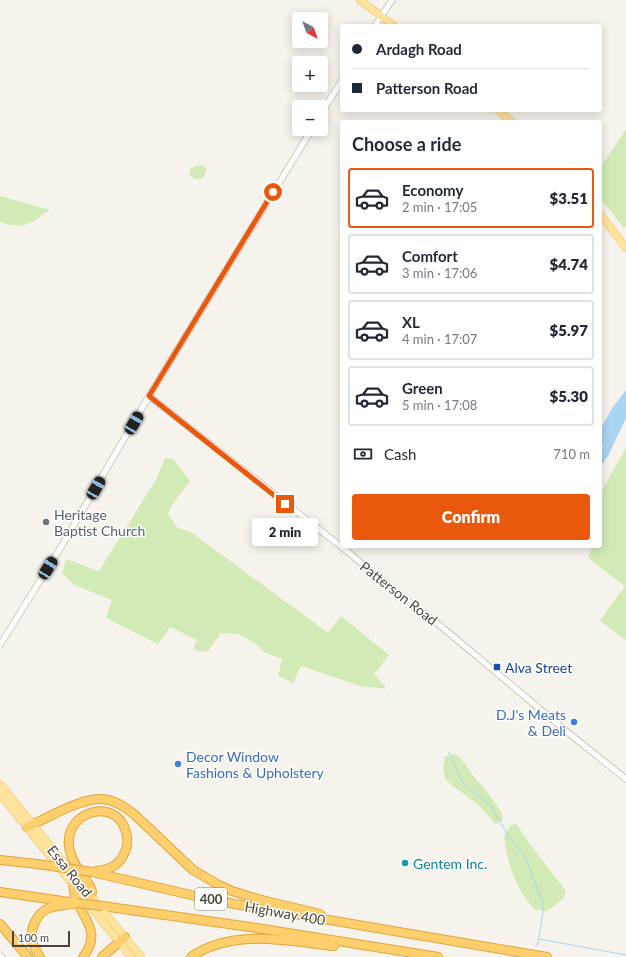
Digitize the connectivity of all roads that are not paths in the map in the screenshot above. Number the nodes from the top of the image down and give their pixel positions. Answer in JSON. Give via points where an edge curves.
{"nodes":[{"id":1,"x":360,"y":0,"type":"edge"},
{"id":2,"x":392,"y":0,"type":"edge"},
{"id":3,"x":381,"y":16,"type":"junction"},
{"id":4,"x":376,"y":24,"type":"edge"},
{"id":5,"x":391,"y":24,"type":"edge"},
{"id":6,"x":340,"y":83,"type":"edge"},
{"id":7,"x":328,"y":103,"type":"edge"},
{"id":8,"x":500,"y":112,"type":"edge"},
{"id":9,"x":510,"y":120,"type":"edge"},
{"id":10,"x":308,"y":136,"type":"edge"},
{"id":11,"x":602,"y":217,"type":"edge"},
{"id":12,"x":626,"y":248,"type":"edge"},
{"id":13,"x":149,"y":396,"type":"junction"},
{"id":14,"x":340,"y":546,"type":"edge"},
{"id":15,"x":343,"y":548,"type":"edge"},
{"id":16,"x":0,"y":645,"type":"edge"},
{"id":17,"x":626,"y":779,"type":"edge"},
{"id":18,"x":0,"y":784,"type":"edge"},
{"id":19,"x":0,"y":794,"type":"edge"},
{"id":20,"x":30,"y":826,"type":"junction"},
{"id":21,"x":0,"y":860,"type":"edge"},
{"id":22,"x":92,"y":872,"type":"junction"},
{"id":23,"x":73,"y":884,"type":"junction"},
{"id":24,"x":0,"y":892,"type":"edge"},
{"id":25,"x":91,"y":896,"type":"junction"},
{"id":26,"x":77,"y":903,"type":"junction"},
{"id":27,"x":331,"y":921,"type":"junction"},
{"id":28,"x":0,"y":924,"type":"edge"},
{"id":29,"x":122,"y":940,"type":"junction"},
{"id":30,"x":382,"y":949,"type":"junction"},
{"id":31,"x":193,"y":955,"type":"edge"},
{"id":32,"x":28,"y":957,"type":"edge"},
{"id":33,"x":40,"y":957,"type":"edge"},
{"id":34,"x":83,"y":957,"type":"edge"},
{"id":35,"x":102,"y":957,"type":"edge"},
{"id":36,"x":131,"y":957,"type":"edge"},
{"id":37,"x":141,"y":957,"type":"edge"},
{"id":38,"x":187,"y":957,"type":"edge"},
{"id":39,"x":438,"y":957,"type":"edge"},
{"id":40,"x":547,"y":957,"type":"edge"}],
"edges":[{"from":1,"to":3,"type":"main road"},
{"from":2,"to":3,"type":"street"},
{"from":3,"to":4,"type":"street"},
{"from":3,"to":5,"type":"main road"},
{"from":6,"to":7,"type":"street"},
{"from":8,"to":9,"type":"main road"},
{"from":10,"to":13,"type":"street"},
{"from":11,"to":12,"type":"main road"},
{"from":13,"to":14,"type":"street","name":"Patterson Road"},
{"from":13,"to":16,"type":"street","via":[[61,547]]},
{"from":15,"to":17,"type":"street","name":"Patterson Road"},
{"from":18,"to":20,"type":"main road","name":"Essa Road"},
{"from":19,"to":20,"type":"main road","name":"Essa Road"},
{"from":20,"to":23,"type":"main road","name":"Essa Road"},
{"from":20,"to":25,"type":"main road","name":"Essa Road"},
{"from":20,"to":27,"type":"highway","via":[[83,801],[113,801],[135,815],[193,870],[217,884],[258,899],[319,914]]},
{"from":21,"to":22,"type":"highway","name":"Highway 400","number":"400","bridge":true},
{"from":22,"to":25,"type":"highway","via":[[102,871],[116,864],[122,859],[128,845],[122,823],[105,812],[94,811],[85,814],[69,833],[72,857],[90,886]]},
{"from":22,"to":27,"type":"highway","name":"Highway 400","number":"400","via":[[217,901]]},
{"from":23,"to":29,"type":"main road","name":"Essa Road"},
{"from":23,"to":34,"type":"highway","via":[[75,896],[92,933],[91,945]]},
{"from":24,"to":26,"type":"highway","name":"Highway 400","number":"400"},
{"from":25,"to":29,"type":"main road","name":"Essa Road"},
{"from":26,"to":30,"type":"highway","name":"Highway 400","number":"400","bridge":true,"via":[[250,927]]},
{"from":26,"to":33,"type":"highway","via":[[49,908],[40,915],[33,928],[32,939]]},
{"from":27,"to":40,"type":"highway","name":"Highway 400","number":"400"},
{"from":28,"to":32,"type":"highway"},
{"from":29,"to":35,"type":"highway"},
{"from":29,"to":36,"type":"main road","name":"Essa Road"},
{"from":29,"to":37,"type":"main road","name":"Essa Road","via":[[131,944]]},
{"from":30,"to":31,"type":"highway","via":[[255,939],[229,941]]},
{"from":30,"to":39,"type":"highway","name":"Highway 400","number":"400"},
{"from":31,"to":38,"type":"highway"}]}
